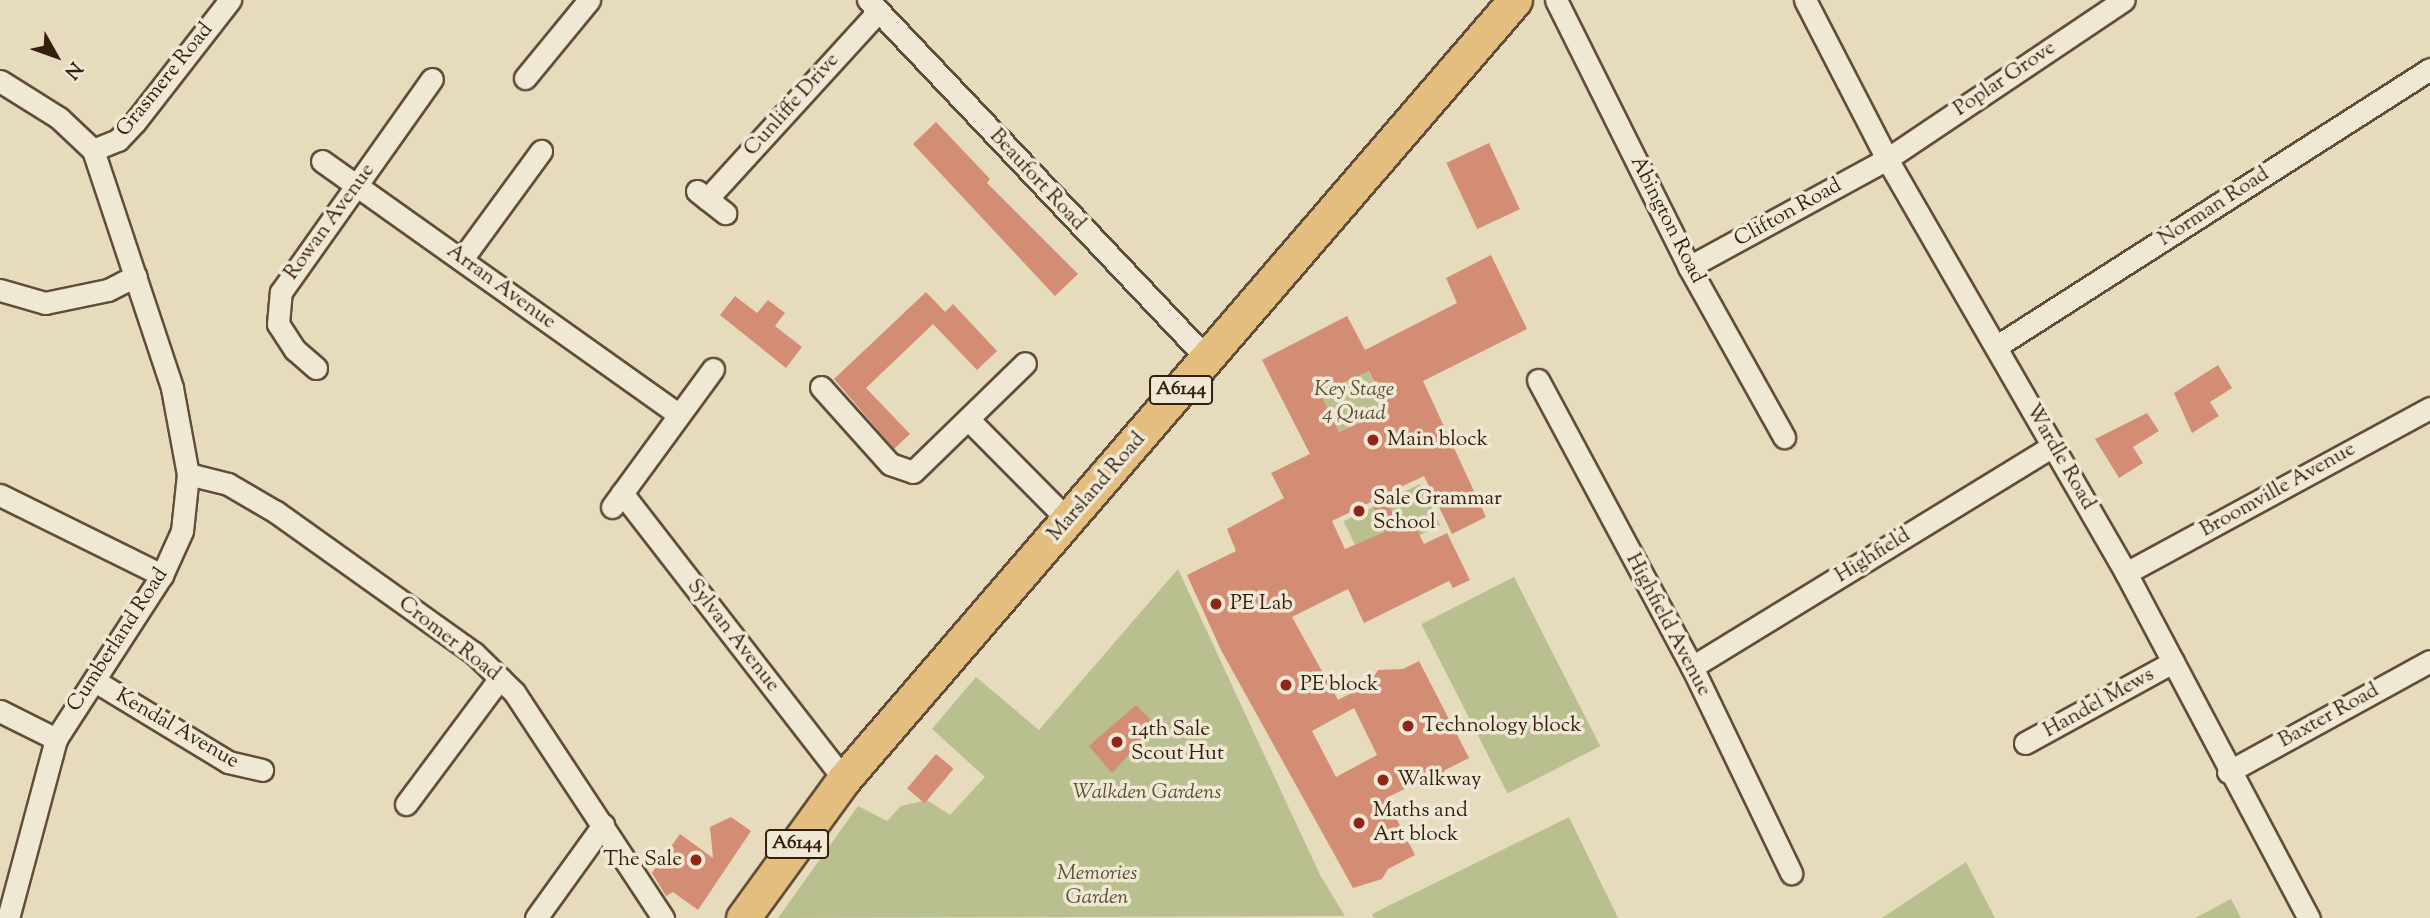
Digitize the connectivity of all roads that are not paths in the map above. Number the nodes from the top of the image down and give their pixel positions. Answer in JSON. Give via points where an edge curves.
{"nodes":[{"id":1,"x":230,"y":0,"type":"edge"},
{"id":2,"x":589,"y":0,"type":"edge"},
{"id":3,"x":1515,"y":0,"type":"edge"},
{"id":4,"x":1556,"y":0,"type":"edge"},
{"id":5,"x":1805,"y":0,"type":"edge"},
{"id":6,"x":2124,"y":0,"type":"edge"},
{"id":7,"x":873,"y":6,"type":"edge"},
{"id":8,"x":2430,"y":69,"type":"edge"},
{"id":9,"x":524,"y":78,"type":"dead end"},
{"id":10,"x":432,"y":79,"type":"dead end"},
{"id":11,"x":0,"y":81,"type":"edge"},
{"id":12,"x":93,"y":150,"type":"junction"},
{"id":13,"x":541,"y":151,"type":"dead end"},
{"id":14,"x":1887,"y":159,"type":"junction"},
{"id":15,"x":322,"y":161,"type":"dead end"},
{"id":16,"x":357,"y":185,"type":"junction"},
{"id":17,"x":725,"y":214,"type":"dead end"},
{"id":18,"x":462,"y":259,"type":"junction"},
{"id":19,"x":1689,"y":267,"type":"junction"},
{"id":20,"x":136,"y":276,"type":"junction"},
{"id":21,"x":0,"y":290,"type":"edge"},
{"id":22,"x":1997,"y":346,"type":"junction"},
{"id":23,"x":1208,"y":359,"type":"junction"},
{"id":24,"x":1025,"y":363,"type":"dead end"},
{"id":25,"x":316,"y":368,"type":"dead end"},
{"id":26,"x":713,"y":369,"type":"dead end"},
{"id":27,"x":1538,"y":380,"type":"dead end"},
{"id":28,"x":821,"y":387,"type":"dead end"},
{"id":29,"x":2430,"y":408,"type":"edge"},
{"id":30,"x":679,"y":415,"type":"junction"},
{"id":31,"x":968,"y":419,"type":"junction"},
{"id":32,"x":1784,"y":437,"type":"dead end"},
{"id":33,"x":2053,"y":446,"type":"junction"},
{"id":34,"x":188,"y":474,"type":"junction"},
{"id":35,"x":0,"y":495,"type":"edge"},
{"id":36,"x":1068,"y":520,"type":"junction"},
{"id":37,"x":2126,"y":573,"type":"junction"},
{"id":38,"x":162,"y":575,"type":"junction"},
{"id":39,"x":2430,"y":661,"type":"edge"},
{"id":40,"x":2173,"y":662,"type":"junction"},
{"id":41,"x":1692,"y":667,"type":"junction"},
{"id":42,"x":500,"y":677,"type":"junction"},
{"id":43,"x":95,"y":681,"type":"junction"},
{"id":44,"x":0,"y":711,"type":"edge"},
{"id":45,"x":56,"y":739,"type":"junction"},
{"id":46,"x":2025,"y":743,"type":"dead end"},
{"id":47,"x":262,"y":770,"type":"dead end"},
{"id":48,"x":2228,"y":772,"type":"junction"},
{"id":49,"x":844,"y":779,"type":"junction"},
{"id":50,"x":406,"y":804,"type":"dead end"},
{"id":51,"x":603,"y":825,"type":"junction"},
{"id":52,"x":1791,"y":873,"type":"dead end"},
{"id":53,"x":8,"y":918,"type":"edge"},
{"id":54,"x":536,"y":918,"type":"edge"},
{"id":55,"x":663,"y":918,"type":"edge"},
{"id":56,"x":743,"y":918,"type":"edge"},
{"id":57,"x":2309,"y":918,"type":"edge"}],
"edges":[{"from":1,"to":12,"type":"street","name":"Grasmere Road","via":[[135,122],[118,140]]},
{"from":2,"to":9,"type":"street"},
{"from":3,"to":23,"type":"main road","name":"Marsland Road","number":"A6144"},
{"from":4,"to":19,"type":"street","name":"Abington Road"},
{"from":5,"to":14,"type":"street","name":"Wardle Road"},
{"from":6,"to":14,"type":"street","name":"Poplar Grove"},
{"from":7,"to":17,"type":"street","name":"Cunliffe Drive","via":[[701,194]]},
{"from":7,"to":23,"type":"street","name":"Beaufort Road"},
{"from":8,"to":22,"type":"street","name":"Norman Road"},
{"from":10,"to":16,"type":"street","name":"Rowan Avenue"},
{"from":11,"to":12,"type":"street","name":"Cumberland Road","via":[[60,118]]},
{"from":12,"to":20,"type":"street","name":"Cumberland Road"},
{"from":13,"to":18,"type":"street"},
{"from":14,"to":19,"type":"street","name":"Clifton Road"},
{"from":14,"to":22,"type":"street","name":"Wardle Road"},
{"from":15,"to":16,"type":"street","name":"Arran Avenue"},
{"from":16,"to":18,"type":"street","name":"Arran Avenue"},
{"from":16,"to":25,"type":"street","name":"Rowan Avenue","via":[[281,292],[278,324],[295,350]]},
{"from":18,"to":30,"type":"street","name":"Arran Avenue"},
{"from":19,"to":32,"type":"street","name":"Abington Road"},
{"from":20,"to":21,"type":"street","via":[[108,290],[46,303]]},
{"from":20,"to":34,"type":"street","name":"Cumberland Road","via":[[173,388]]},
{"from":22,"to":33,"type":"street","name":"Wardle Road"},
{"from":23,"to":36,"type":"main road","name":"Marsland Road","number":"A6144"},
{"from":24,"to":31,"type":"street"},
{"from":26,"to":30,"type":"street"},
{"from":27,"to":41,"type":"street","name":"Highfield Avenue"},
{"from":28,"to":31,"type":"street","via":[[902,471],[913,472]]},
{"from":29,"to":37,"type":"street","name":"Broomville Avenue"},
{"from":30,"to":49,"type":"street","name":"Sylvan Avenue","via":[[617,500]]},
{"from":31,"to":36,"type":"street"},
{"from":33,"to":37,"type":"street","name":"Wardle Road"},
{"from":33,"to":41,"type":"street","name":"Highfield"},
{"from":34,"to":38,"type":"street","name":"Cumberland Road","via":[[182,531]]},
{"from":34,"to":42,"type":"street","name":"Cromer Road","via":[[228,484],[276,512],[440,627]]},
{"from":35,"to":38,"type":"street"},
{"from":36,"to":49,"type":"main road","name":"Marsland Road","number":"A6144"},
{"from":37,"to":40,"type":"street","name":"Wardle Road"},
{"from":38,"to":43,"type":"street","name":"Cumberland Road"},
{"from":39,"to":48,"type":"street","name":"Baxter Road"},
{"from":40,"to":46,"type":"street","name":"Handel Mews"},
{"from":40,"to":48,"type":"street","name":"Wardle Road"},
{"from":41,"to":52,"type":"street","name":"Highfield Avenue"},
{"from":42,"to":50,"type":"street"},
{"from":42,"to":51,"type":"street","name":"Cromer Road"},
{"from":43,"to":45,"type":"street","name":"Cumberland Road"},
{"from":43,"to":47,"type":"street","name":"Kendal Avenue","via":[[228,762]]},
{"from":44,"to":45,"type":"street"},
{"from":45,"to":53,"type":"street","name":"Cumberland Road"},
{"from":48,"to":57,"type":"street","name":"Wardle Road"},
{"from":49,"to":56,"type":"main road","name":"Marsland Road","number":"A6144"},
{"from":51,"to":54,"type":"street"},
{"from":51,"to":55,"type":"street","name":"Cromer Road"}]}
